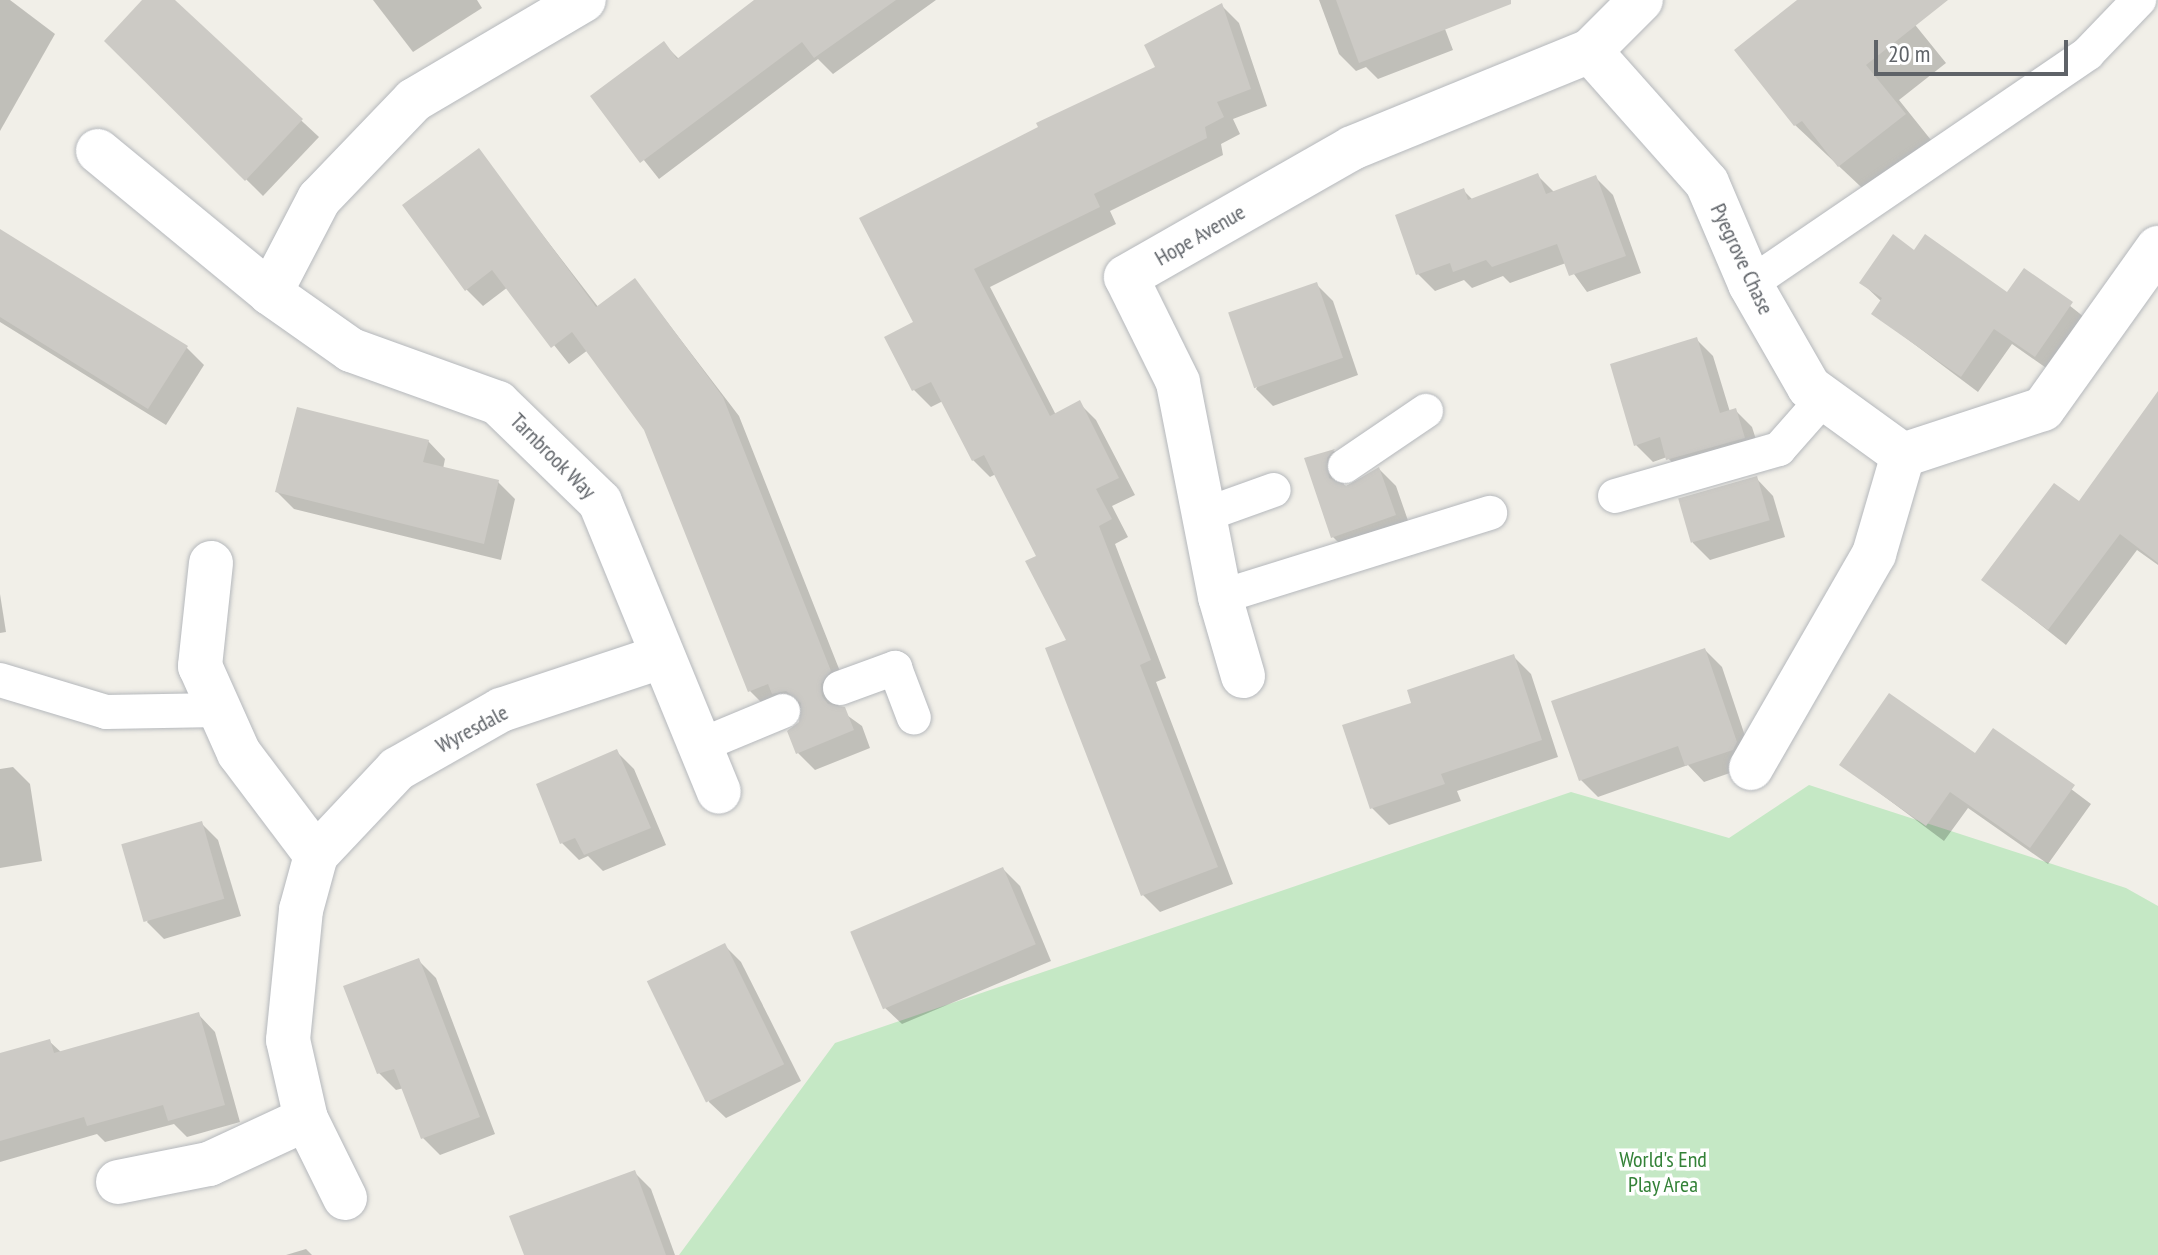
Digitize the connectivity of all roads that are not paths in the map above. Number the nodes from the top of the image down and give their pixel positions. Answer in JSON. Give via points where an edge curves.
{"nodes":[{"id":1,"x":584,"y":0,"type":"edge"},
{"id":2,"x":1641,"y":0,"type":"edge"},
{"id":3,"x":2139,"y":0,"type":"edge"},
{"id":4,"x":1590,"y":51,"type":"junction"},
{"id":5,"x":98,"y":151,"type":"dead end"},
{"id":6,"x":2158,"y":250,"type":"edge"},
{"id":7,"x":1750,"y":284,"type":"junction"},
{"id":8,"x":270,"y":293,"type":"junction"},
{"id":9,"x":1824,"y":398,"type":"junction"},
{"id":10,"x":1426,"y":411,"type":"dead end"},
{"id":11,"x":1903,"y":455,"type":"junction"},
{"id":12,"x":1345,"y":466,"type":"dead end"},
{"id":13,"x":1274,"y":490,"type":"dead end"},
{"id":14,"x":1615,"y":496,"type":"dead end"},
{"id":15,"x":1490,"y":513,"type":"dead end"},
{"id":16,"x":1204,"y":515,"type":"junction"},
{"id":17,"x":211,"y":563,"type":"dead end"},
{"id":18,"x":1220,"y":597,"type":"junction"},
{"id":19,"x":660,"y":657,"type":"junction"},
{"id":20,"x":1243,"y":676,"type":"dead end"},
{"id":21,"x":0,"y":680,"type":"edge"},
{"id":22,"x":840,"y":688,"type":"dead end"},
{"id":23,"x":220,"y":710,"type":"junction"},
{"id":24,"x":783,"y":711,"type":"dead end"},
{"id":25,"x":914,"y":718,"type":"dead end"},
{"id":26,"x":699,"y":746,"type":"junction"},
{"id":27,"x":1751,"y":768,"type":"dead end"},
{"id":28,"x":719,"y":792,"type":"dead end"},
{"id":29,"x":316,"y":855,"type":"junction"},
{"id":30,"x":306,"y":1119,"type":"junction"},
{"id":31,"x":118,"y":1182,"type":"dead end"},
{"id":32,"x":345,"y":1198,"type":"dead end"}],
"edges":[{"from":1,"to":8,"type":"street","via":[[414,100],[319,199]]},
{"from":2,"to":4,"type":"street","name":"Hope Avenue"},
{"from":3,"to":7,"type":"lane","via":[[2088,53]]},
{"from":4,"to":7,"type":"street","name":"Pyegrove Chase","via":[[1707,183]]},
{"from":4,"to":16,"type":"street","name":"Hope Avenue","via":[[1352,148],[1126,277],[1178,382]]},
{"from":5,"to":8,"type":"street","name":"Tarnbrook Way"},
{"from":6,"to":11,"type":"street","via":[[2043,409]]},
{"from":7,"to":9,"type":"street","name":"Pyegrove Chase","via":[[1809,387]]},
{"from":8,"to":19,"type":"street","name":"Tarnbrook Way","via":[[351,350],[498,403],[600,502]]},
{"from":9,"to":11,"type":"street","name":"Pyegrove Chase"},
{"from":9,"to":14,"type":"lane","via":[[1779,449]]},
{"from":10,"to":12,"type":"lane"},
{"from":11,"to":27,"type":"street","via":[[1874,554]]},
{"from":13,"to":16,"type":"lane"},
{"from":15,"to":18,"type":"lane"},
{"from":16,"to":18,"type":"street","name":"Hope Avenue"},
{"from":17,"to":23,"type":"street","via":[[200,666]]},
{"from":18,"to":20,"type":"street","name":"Hope Avenue"},
{"from":19,"to":26,"type":"street","name":"Tarnbrook Way"},
{"from":19,"to":29,"type":"street","name":"Wyresdale","via":[[501,710],[397,769]]},
{"from":21,"to":23,"type":"lane","via":[[106,712]]},
{"from":22,"to":25,"type":"lane","via":[[895,668]]},
{"from":23,"to":29,"type":"street","via":[[239,753]]},
{"from":24,"to":26,"type":"lane"},
{"from":26,"to":28,"type":"street","name":"Tarnbrook Way"},
{"from":29,"to":30,"type":"street","name":"Wyresdale","via":[[301,910],[288,1040]]},
{"from":30,"to":31,"type":"street","via":[[209,1164]]},
{"from":30,"to":32,"type":"street","name":"Wyresdale"}]}
